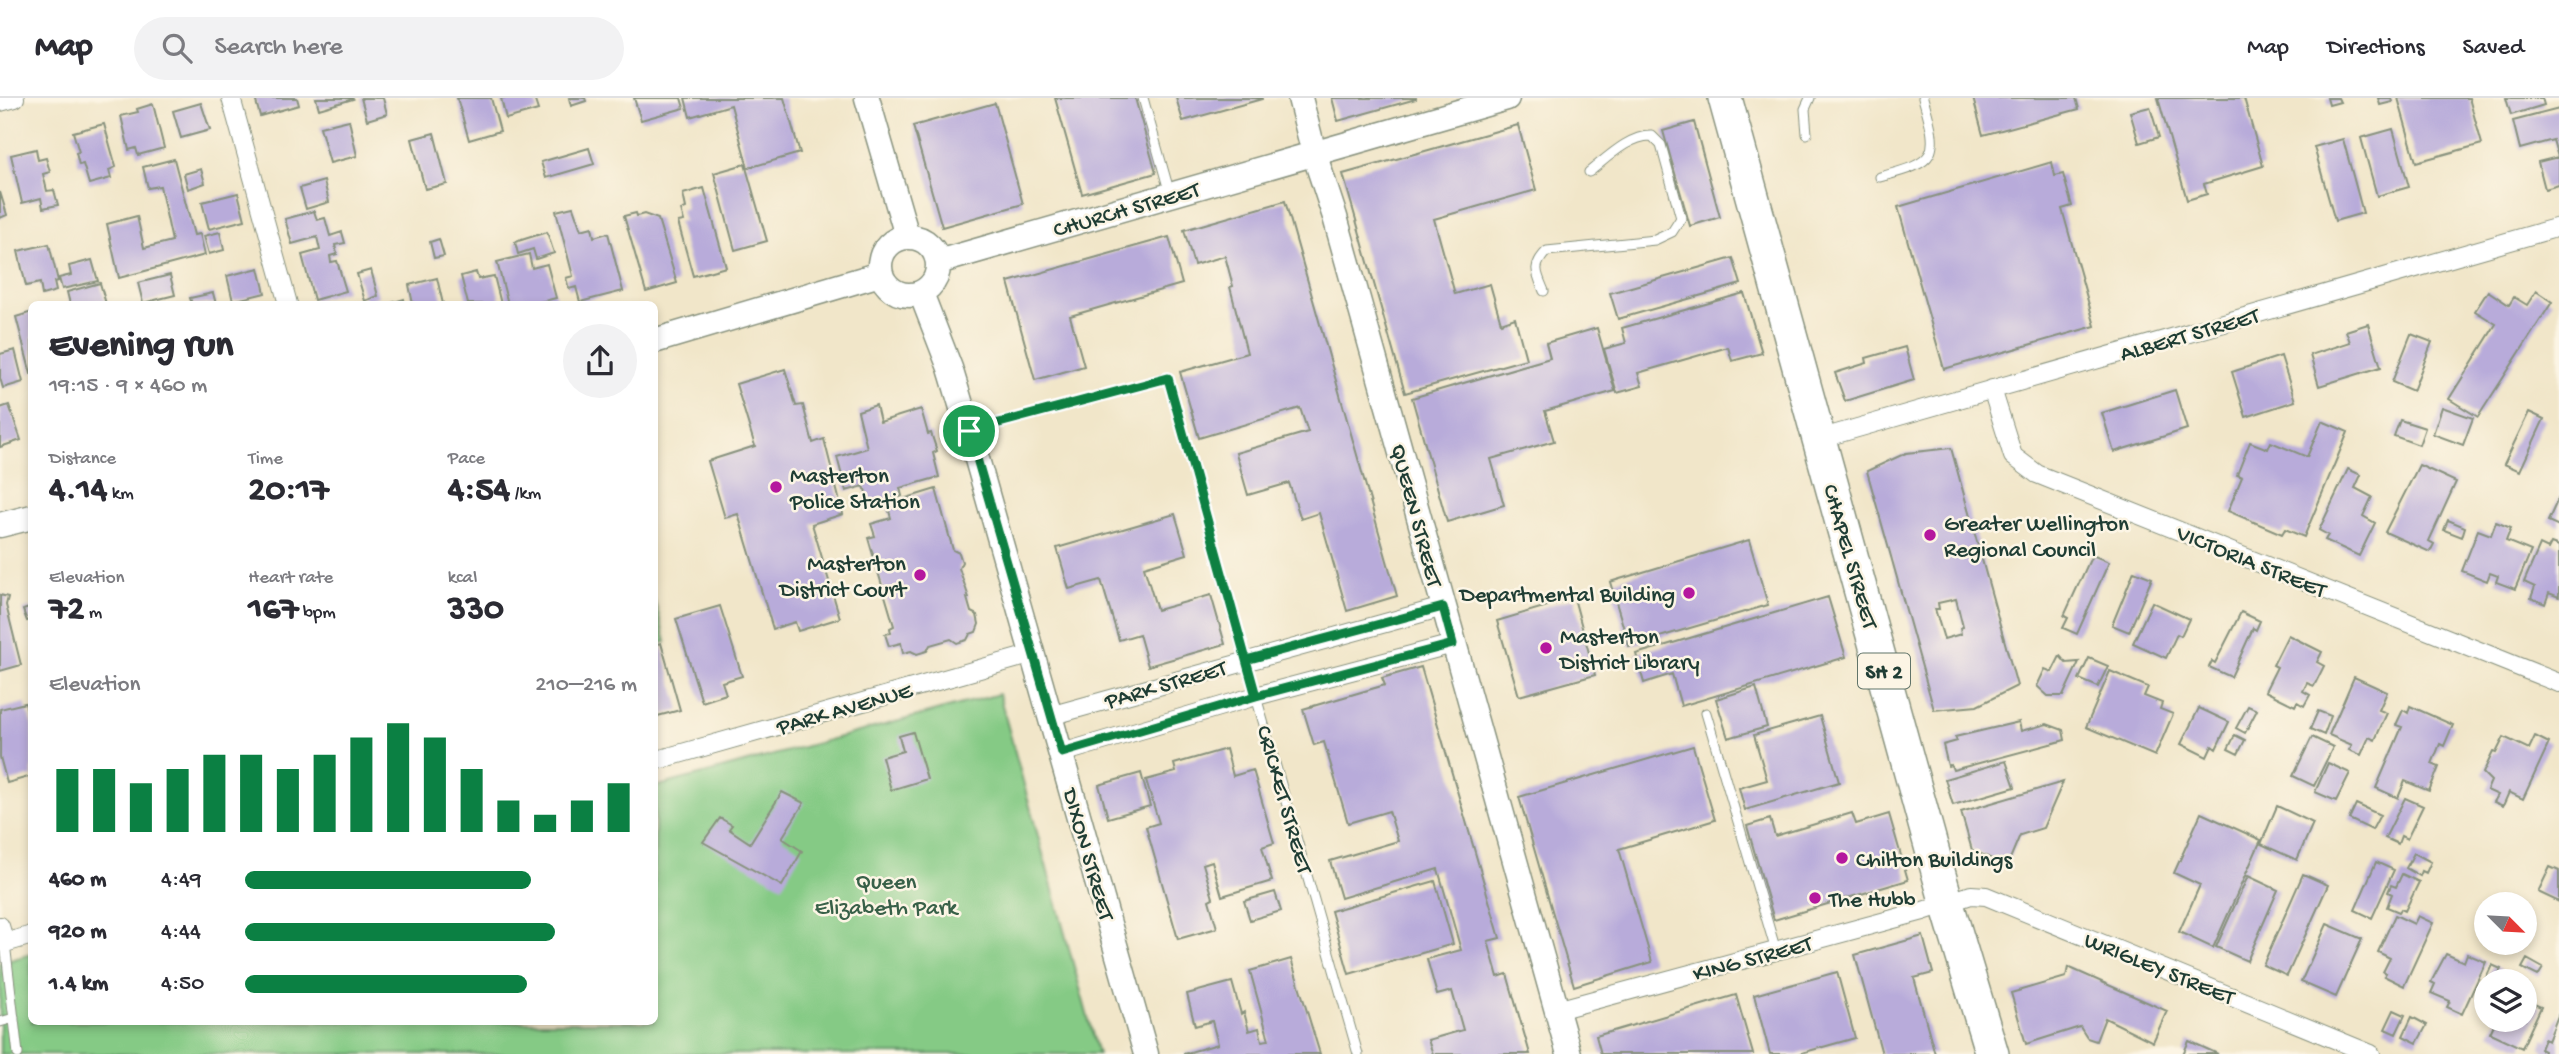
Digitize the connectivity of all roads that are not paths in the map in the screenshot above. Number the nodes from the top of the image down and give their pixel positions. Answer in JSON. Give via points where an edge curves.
{"nodes":[{"id":1,"x":15,"y":98,"type":"edge"},
{"id":2,"x":231,"y":98,"type":"edge"},
{"id":3,"x":1143,"y":98,"type":"edge"},
{"id":4,"x":1300,"y":98,"type":"edge"},
{"id":5,"x":1507,"y":98,"type":"edge"},
{"id":6,"x":1725,"y":98,"type":"edge"},
{"id":7,"x":1810,"y":98,"type":"edge"},
{"id":8,"x":1923,"y":98,"type":"edge"},
{"id":9,"x":871,"y":101,"type":"edge"},
{"id":10,"x":0,"y":102,"type":"edge"},
{"id":11,"x":1807,"y":134,"type":"dead end"},
{"id":12,"x":1314,"y":153,"type":"junction"},
{"id":13,"x":1589,"y":172,"type":"dead end"},
{"id":14,"x":1880,"y":177,"type":"dead end"},
{"id":15,"x":1170,"y":195,"type":"junction"},
{"id":16,"x":2559,"y":228,"type":"edge"},
{"id":17,"x":907,"y":236,"type":"junction"},
{"id":18,"x":938,"y":262,"type":"junction"},
{"id":19,"x":880,"y":274,"type":"junction"},
{"id":20,"x":1544,"y":290,"type":"dead end"},
{"id":21,"x":921,"y":293,"type":"junction"},
{"id":22,"x":287,"y":301,"type":"edge"},
{"id":23,"x":658,"y":340,"type":"edge"},
{"id":24,"x":1992,"y":389,"type":"junction"},
{"id":25,"x":969,"y":431,"type":"junction"},
{"id":26,"x":1819,"y":439,"type":"junction"},
{"id":27,"x":28,"y":518,"type":"edge"},
{"id":28,"x":0,"y":526,"type":"edge"},
{"id":29,"x":1443,"y":607,"type":"junction"},
{"id":30,"x":1453,"y":644,"type":"junction"},
{"id":31,"x":1033,"y":654,"type":"junction"},
{"id":32,"x":1246,"y":660,"type":"junction"},
{"id":33,"x":2559,"y":682,"type":"edge"},
{"id":34,"x":1256,"y":696,"type":"junction"},
{"id":35,"x":1706,"y":713,"type":"dead end"},
{"id":36,"x":1050,"y":716,"type":"junction"},
{"id":37,"x":1062,"y":753,"type":"junction"},
{"id":38,"x":658,"y":760,"type":"edge"},
{"id":39,"x":1947,"y":904,"type":"junction"},
{"id":40,"x":2,"y":934,"type":"edge"},
{"id":41,"x":28,"y":935,"type":"edge"},
{"id":42,"x":1776,"y":951,"type":"junction"},
{"id":43,"x":1557,"y":1010,"type":"junction"},
{"id":44,"x":14,"y":1018,"type":"junction"},
{"id":45,"x":0,"y":1022,"type":"edge"},
{"id":46,"x":18,"y":1054,"type":"edge"},
{"id":47,"x":1146,"y":1054,"type":"edge"},
{"id":48,"x":1358,"y":1054,"type":"edge"},
{"id":49,"x":1569,"y":1054,"type":"edge"},
{"id":50,"x":1992,"y":1054,"type":"edge"},
{"id":51,"x":2371,"y":1054,"type":"edge"}],
"edges":[{"from":1,"to":10,"type":"street"},
{"from":2,"to":22,"type":"street"},
{"from":3,"to":15,"type":"lane"},
{"from":4,"to":12,"type":"street","name":"QUEEN STREET"},
{"from":5,"to":12,"type":"street","name":"CHURCH STREET"},
{"from":6,"to":26,"type":"highway","name":"CHAPEL STREET","number":"SH 2"},
{"from":7,"to":11,"type":"lane","via":[[1805,109]]},
{"from":8,"to":14,"type":"lane","via":[[1934,145],[1927,159],[1916,167]]},
{"from":9,"to":17,"type":"street"},
{"from":12,"to":15,"type":"street","name":"CHURCH STREET"},
{"from":12,"to":29,"type":"street","name":"QUEEN STREET"},
{"from":13,"to":20,"type":"lane","via":[[1629,142],[1652,136],[1661,145],[1681,218],[1672,232],[1655,240],[1547,251],[1538,260],[1536,273]]},
{"from":15,"to":18,"type":"street","name":"CHURCH STREET"},
{"from":16,"to":24,"type":"street","name":"ALBERT STREET"},
{"from":17,"to":18,"type":"street","via":[[928,243]]},
{"from":17,"to":19,"type":"street","via":[[883,251]]},
{"from":18,"to":21,"type":"street","via":[[937,275]]},
{"from":19,"to":21,"type":"street","via":[[896,293]]},
{"from":19,"to":23,"type":"street"},
{"from":21,"to":25,"type":"street","name":"DIXON STREET"},
{"from":24,"to":26,"type":"street","name":"ALBERT STREET"},
{"from":24,"to":33,"type":"street","name":"VICTORIA STREET","via":[[2013,456],[2037,474]]},
{"from":25,"to":31,"type":"street","name":"DIXON STREET"},
{"from":25,"to":32,"type":"lane","name":"CRICKET STREET","via":[[1168,378]]},
{"from":26,"to":39,"type":"highway","name":"CHAPEL STREET","number":"SH 2"},
{"from":27,"to":28,"type":"street"},
{"from":29,"to":30,"type":"street","name":"QUEEN STREET"},
{"from":29,"to":32,"type":"street","name":"PARK STREET"},
{"from":30,"to":34,"type":"street","name":"PARK STREET"},
{"from":30,"to":43,"type":"street","name":"QUEEN STREET"},
{"from":31,"to":36,"type":"street","name":"DIXON STREET"},
{"from":31,"to":38,"type":"street","name":"PARK AVENUE"},
{"from":32,"to":34,"type":"lane","name":"CRICKET STREET"},
{"from":32,"to":36,"type":"street","name":"PARK STREET"},
{"from":34,"to":37,"type":"street","name":"PARK STREET"},
{"from":34,"to":48,"type":"lane","name":"CRICKET STREET"},
{"from":35,"to":42,"type":"lane"},
{"from":36,"to":37,"type":"street","name":"DIXON STREET"},
{"from":37,"to":47,"type":"street","name":"DIXON STREET"},
{"from":39,"to":42,"type":"street","name":"KING STREET"},
{"from":39,"to":50,"type":"highway","name":"CHAPEL STREET","number":"SH 2"},
{"from":39,"to":51,"type":"street","name":"WRIGLEY STREET","via":[[1971,895],[1986,896]]},
{"from":40,"to":41,"type":"street"},
{"from":40,"to":44,"type":"lane"},
{"from":42,"to":43,"type":"street","name":"KING STREET"},
{"from":43,"to":49,"type":"street","name":"QUEEN STREET"},
{"from":44,"to":45,"type":"lane"},
{"from":44,"to":46,"type":"lane"}]}
